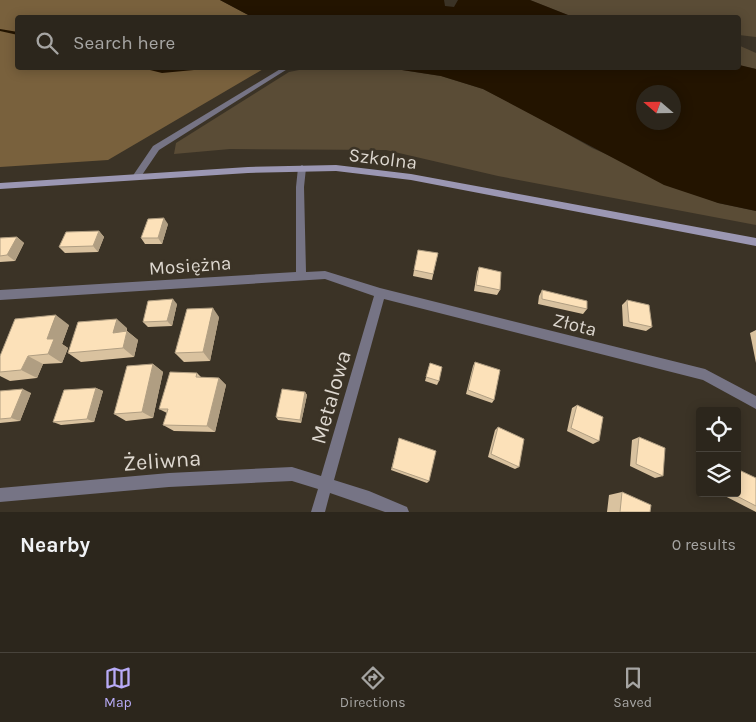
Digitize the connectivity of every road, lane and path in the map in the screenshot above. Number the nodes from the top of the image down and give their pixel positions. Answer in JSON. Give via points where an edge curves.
{"nodes":[{"id":1,"x":283,"y":70,"type":"edge"},
{"id":2,"x":302,"y":168,"type":"junction"},
{"id":3,"x":137,"y":176,"type":"junction"},
{"id":4,"x":0,"y":186,"type":"edge"},
{"id":5,"x":756,"y":242,"type":"edge"},
{"id":6,"x":301,"y":276,"type":"junction"},
{"id":7,"x":380,"y":293,"type":"junction"},
{"id":8,"x":0,"y":295,"type":"edge"},
{"id":9,"x":756,"y":403,"type":"edge"},
{"id":10,"x":325,"y":485,"type":"junction"},
{"id":11,"x":0,"y":495,"type":"edge"},
{"id":12,"x":318,"y":512,"type":"edge"},
{"id":13,"x":402,"y":512,"type":"edge"}],
"edges":[{"from":1,"to":3,"type":"street","via":[[156,148]]},
{"from":2,"to":3,"type":"street","name":"Szkolna"},
{"from":2,"to":5,"type":"street","name":"Szkolna","via":[[411,176]]},
{"from":2,"to":6,"type":"street"},
{"from":3,"to":4,"type":"street","name":"Szkolna"},
{"from":6,"to":7,"type":"street","name":"Mosiężna","via":[[325,275]]},
{"from":6,"to":8,"type":"street","name":"Mosiężna"},
{"from":7,"to":9,"type":"street","name":"Złota","via":[[705,375]]},
{"from":7,"to":10,"type":"street","name":"Metalowa"},
{"from":10,"to":11,"type":"street","name":"Żeliwna","via":[[292,474],[169,480]]},
{"from":10,"to":12,"type":"street","name":"Metalowa"},
{"from":10,"to":13,"type":"street","name":"Żeliwna"}]}
